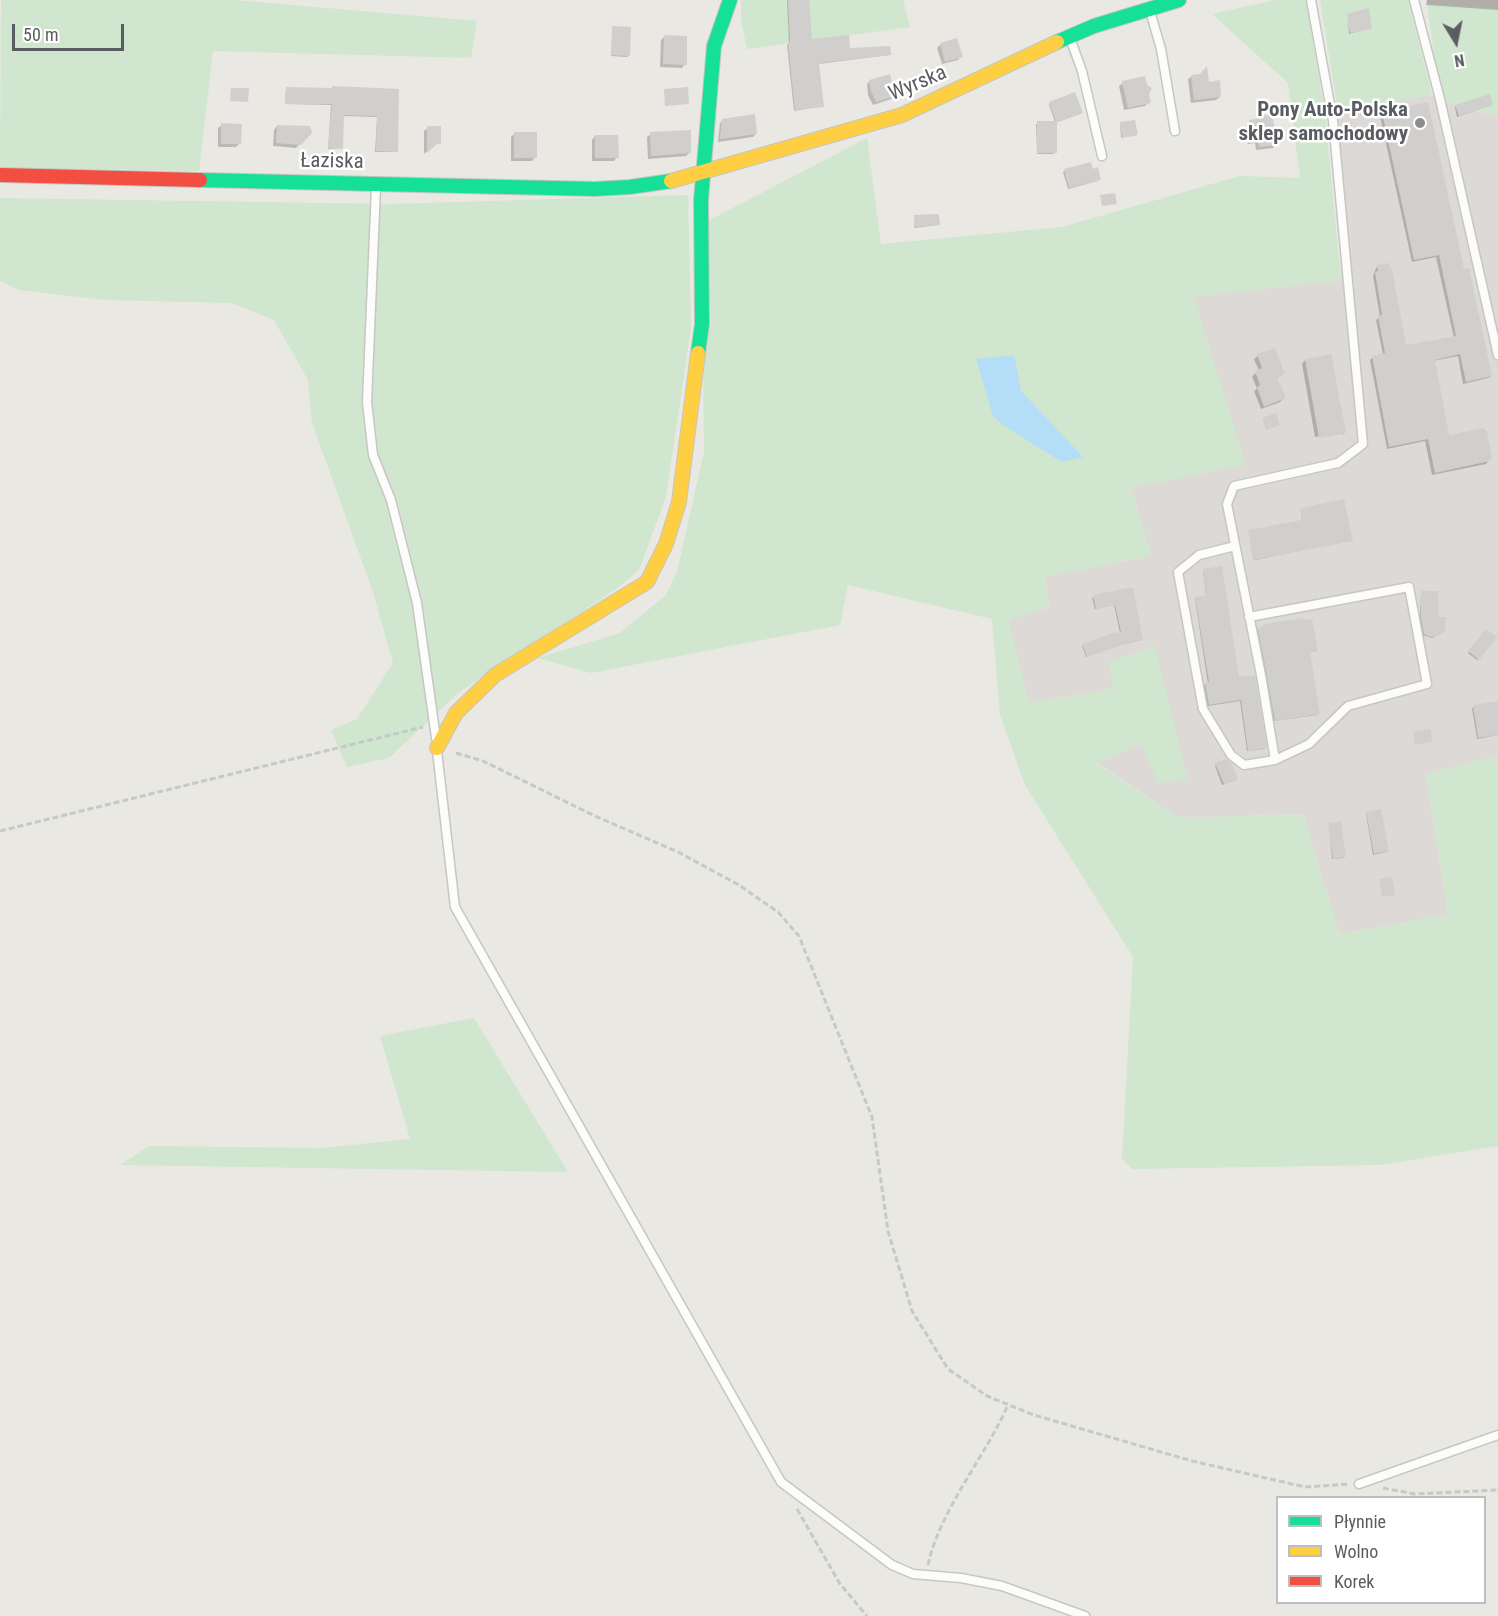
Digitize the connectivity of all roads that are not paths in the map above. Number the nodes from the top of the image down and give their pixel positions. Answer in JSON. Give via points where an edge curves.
{"nodes":[{"id":1,"x":730,"y":0,"type":"edge"},
{"id":2,"x":1179,"y":0,"type":"edge"},
{"id":3,"x":1311,"y":0,"type":"edge"},
{"id":4,"x":1414,"y":0,"type":"edge"},
{"id":5,"x":1149,"y":9,"type":"junction"},
{"id":6,"x":1070,"y":36,"type":"junction"},
{"id":7,"x":1175,"y":131,"type":"dead end"},
{"id":8,"x":1102,"y":156,"type":"dead end"},
{"id":9,"x":703,"y":172,"type":"junction"},
{"id":10,"x":0,"y":175,"type":"edge"},
{"id":11,"x":376,"y":183,"type":"junction"},
{"id":12,"x":663,"y":183,"type":"joint"},
{"id":13,"x":1498,"y":355,"type":"edge"},
{"id":14,"x":1235,"y":546,"type":"junction"},
{"id":15,"x":1249,"y":617,"type":"junction"},
{"id":16,"x":437,"y":748,"type":"junction"},
{"id":17,"x":1275,"y":760,"type":"junction"},
{"id":18,"x":1498,"y":1435,"type":"edge"},
{"id":19,"x":1359,"y":1484,"type":"road end"},
{"id":20,"x":1085,"y":1616,"type":"edge"}],
"edges":[{"from":1,"to":9,"type":"street","via":[[714,46]]},
{"from":2,"to":5,"type":"street","name":"Wyrska"},
{"from":3,"to":14,"type":"lane","via":[[1333,121],[1363,444],[1338,463],[1234,486],[1227,504]]},
{"from":4,"to":13,"type":"lane"},
{"from":5,"to":6,"type":"street","name":"Wyrska"},
{"from":5,"to":7,"type":"lane","via":[[1161,49]]},
{"from":6,"to":8,"type":"lane"},
{"from":6,"to":9,"type":"street","name":"Wyrska","via":[[902,115]]},
{"from":9,"to":12,"type":"street","name":"Wyrska"},
{"from":9,"to":16,"type":"street","via":[[702,324],[679,502],[666,544],[646,582],[495,675],[456,713]]},
{"from":10,"to":11,"type":"street","name":"Łaziska"},
{"from":11,"to":12,"type":"street","name":"Łaziska","via":[[595,189]]},
{"from":11,"to":16,"type":"lane","via":[[369,428],[373,455],[391,500],[417,603]]},
{"from":14,"to":15,"type":"lane"},
{"from":14,"to":17,"type":"lane","via":[[1199,555],[1178,572],[1203,709],[1231,755],[1244,765]]},
{"from":15,"to":17,"type":"lane"},
{"from":15,"to":17,"type":"lane","via":[[1409,587],[1427,684],[1348,706],[1309,744]]},
{"from":16,"to":20,"type":"lane","via":[[455,907],[781,1482],[892,1565],[913,1574],[1002,1586]]},
{"from":18,"to":19,"type":"lane"}]}
